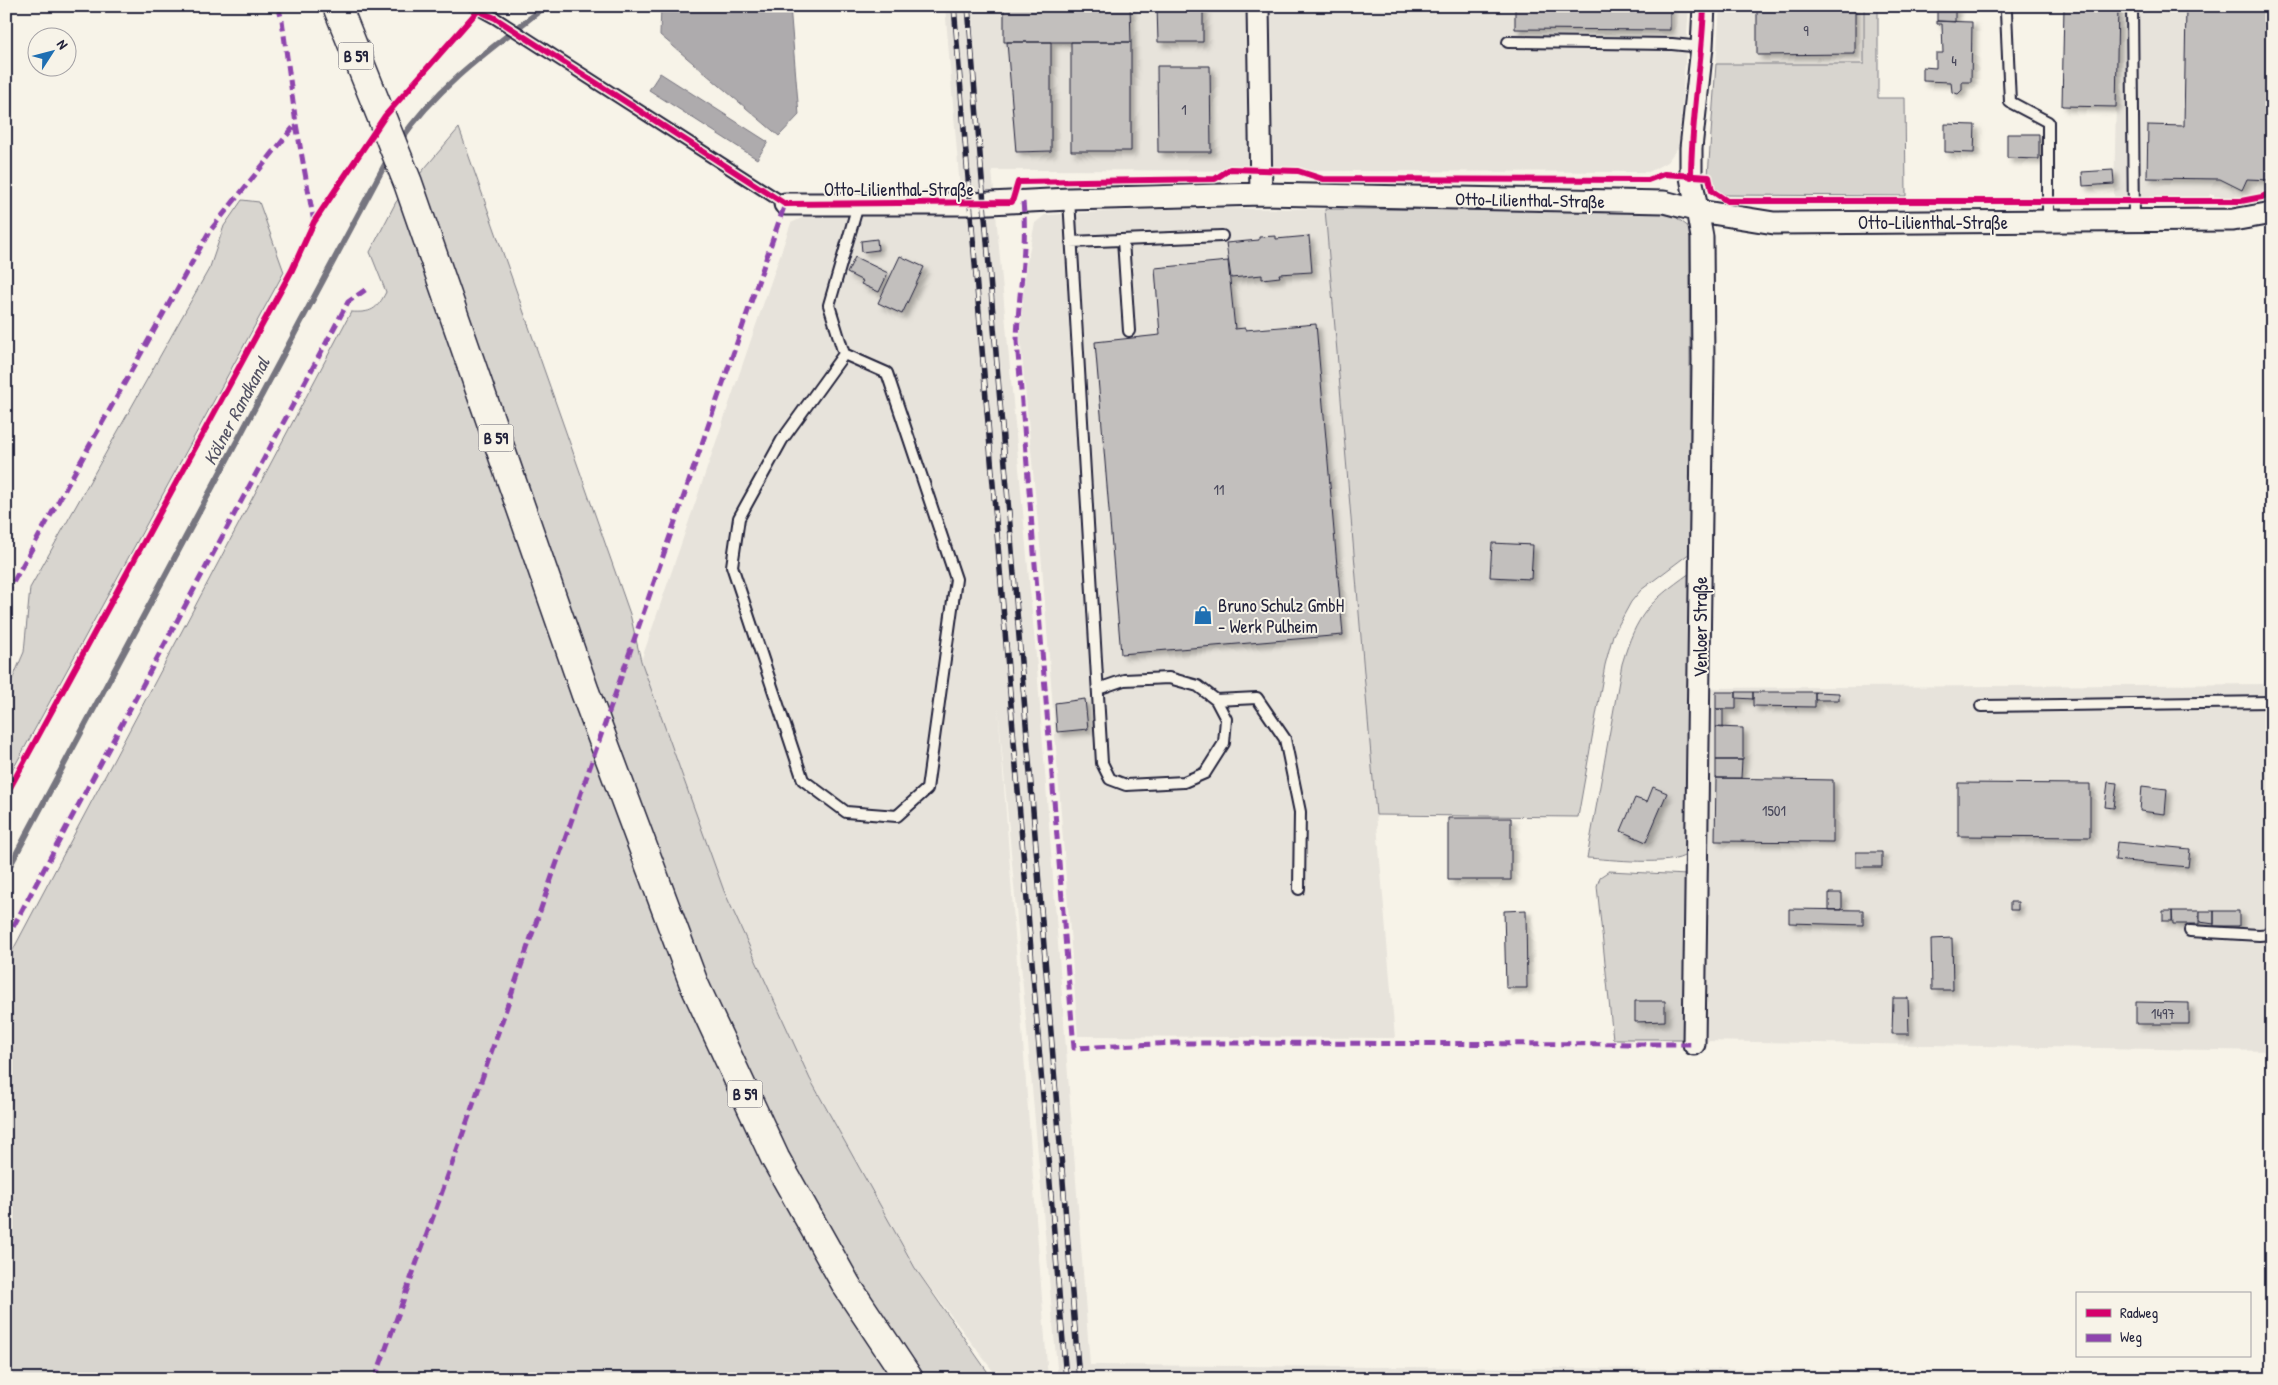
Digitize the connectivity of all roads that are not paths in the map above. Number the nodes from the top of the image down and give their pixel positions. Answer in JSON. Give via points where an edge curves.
{"nodes":[{"id":1,"x":337,"y":6,"type":"edge"},
{"id":2,"x":473,"y":6,"type":"edge"},
{"id":3,"x":1258,"y":6,"type":"edge"},
{"id":4,"x":1704,"y":6,"type":"edge"},
{"id":5,"x":2132,"y":6,"type":"edge"},
{"id":6,"x":2006,"y":12,"type":"dead end"},
{"id":7,"x":1508,"y":42,"type":"dead end"},
{"id":8,"x":1702,"y":47,"type":"junction"},
{"id":9,"x":1261,"y":194,"type":"junction"},
{"id":10,"x":1069,"y":199,"type":"junction"},
{"id":11,"x":785,"y":204,"type":"joint"},
{"id":12,"x":858,"y":205,"type":"junction"},
{"id":13,"x":1699,"y":210,"type":"junction"},
{"id":14,"x":2272,"y":213,"type":"edge"},
{"id":15,"x":2048,"y":221,"type":"junction"},
{"id":16,"x":2134,"y":222,"type":"junction"},
{"id":17,"x":1222,"y":236,"type":"dead end"},
{"id":18,"x":1123,"y":240,"type":"junction"},
{"id":19,"x":1071,"y":242,"type":"junction"},
{"id":20,"x":1129,"y":331,"type":"dead end"},
{"id":21,"x":844,"y":354,"type":"junction"},
{"id":22,"x":1098,"y":690,"type":"junction"},
{"id":23,"x":1216,"y":700,"type":"junction"},
{"id":24,"x":2272,"y":702,"type":"edge"},
{"id":25,"x":1981,"y":706,"type":"dead end"},
{"id":26,"x":1299,"y":889,"type":"dead end"},
{"id":27,"x":2190,"y":931,"type":"dead end"},
{"id":28,"x":2272,"y":934,"type":"edge"},
{"id":29,"x":1694,"y":1044,"type":"dead end"},
{"id":30,"x":909,"y":1379,"type":"edge"}],
"edges":[{"from":1,"to":30,"type":"main road","number":"B 59","via":[[408,183],[585,692],[694,984],[776,1158],[847,1286]]},
{"from":2,"to":11,"type":"lane"},
{"from":3,"to":9,"type":"street"},
{"from":4,"to":8,"type":"street","name":"Venloer Straße"},
{"from":5,"to":16,"type":"lane"},
{"from":6,"to":15,"type":"lane","via":[[2010,102],[2048,122]]},
{"from":7,"to":8,"type":"lane"},
{"from":8,"to":13,"type":"street","name":"Venloer Straße","via":[[1691,148],[1691,177]]},
{"from":9,"to":10,"type":"street","name":"Otto-Lilienthal-Straße"},
{"from":9,"to":13,"type":"street","name":"Otto-Lilienthal-Straße","via":[[1664,202]]},
{"from":10,"to":12,"type":"street","name":"Otto-Lilienthal-Straße"},
{"from":10,"to":19,"type":"lane"},
{"from":11,"to":12,"type":"street","name":"Otto-Lilienthal-Straße"},
{"from":12,"to":21,"type":"lane","via":[[829,305]]},
{"from":13,"to":15,"type":"street","name":"Otto-Lilienthal-Straße","via":[[1774,223]]},
{"from":13,"to":29,"type":"street","name":"Venloer Straße","via":[[1704,360]]},
{"from":14,"to":16,"type":"street","name":"Otto-Lilienthal-Straße","via":[[2233,220]]},
{"from":15,"to":16,"type":"street","name":"Otto-Lilienthal-Straße"},
{"from":17,"to":18,"type":"lane"},
{"from":18,"to":19,"type":"lane"},
{"from":18,"to":20,"type":"lane"},
{"from":19,"to":22,"type":"lane"},
{"from":21,"to":21,"type":"lane","via":[[782,440],[738,518],[732,566],[803,780],[846,812],[898,816],[927,790],[956,579],[887,374]]},
{"from":22,"to":23,"type":"lane","via":[[1124,680],[1170,678],[1198,686]]},
{"from":22,"to":23,"type":"lane","via":[[1102,763],[1110,779],[1126,785],[1184,782],[1205,773],[1224,743],[1226,719]]},
{"from":23,"to":26,"type":"lane","via":[[1257,698],[1285,739],[1300,812]]},
{"from":24,"to":25,"type":"lane"},
{"from":27,"to":28,"type":"lane"}]}
